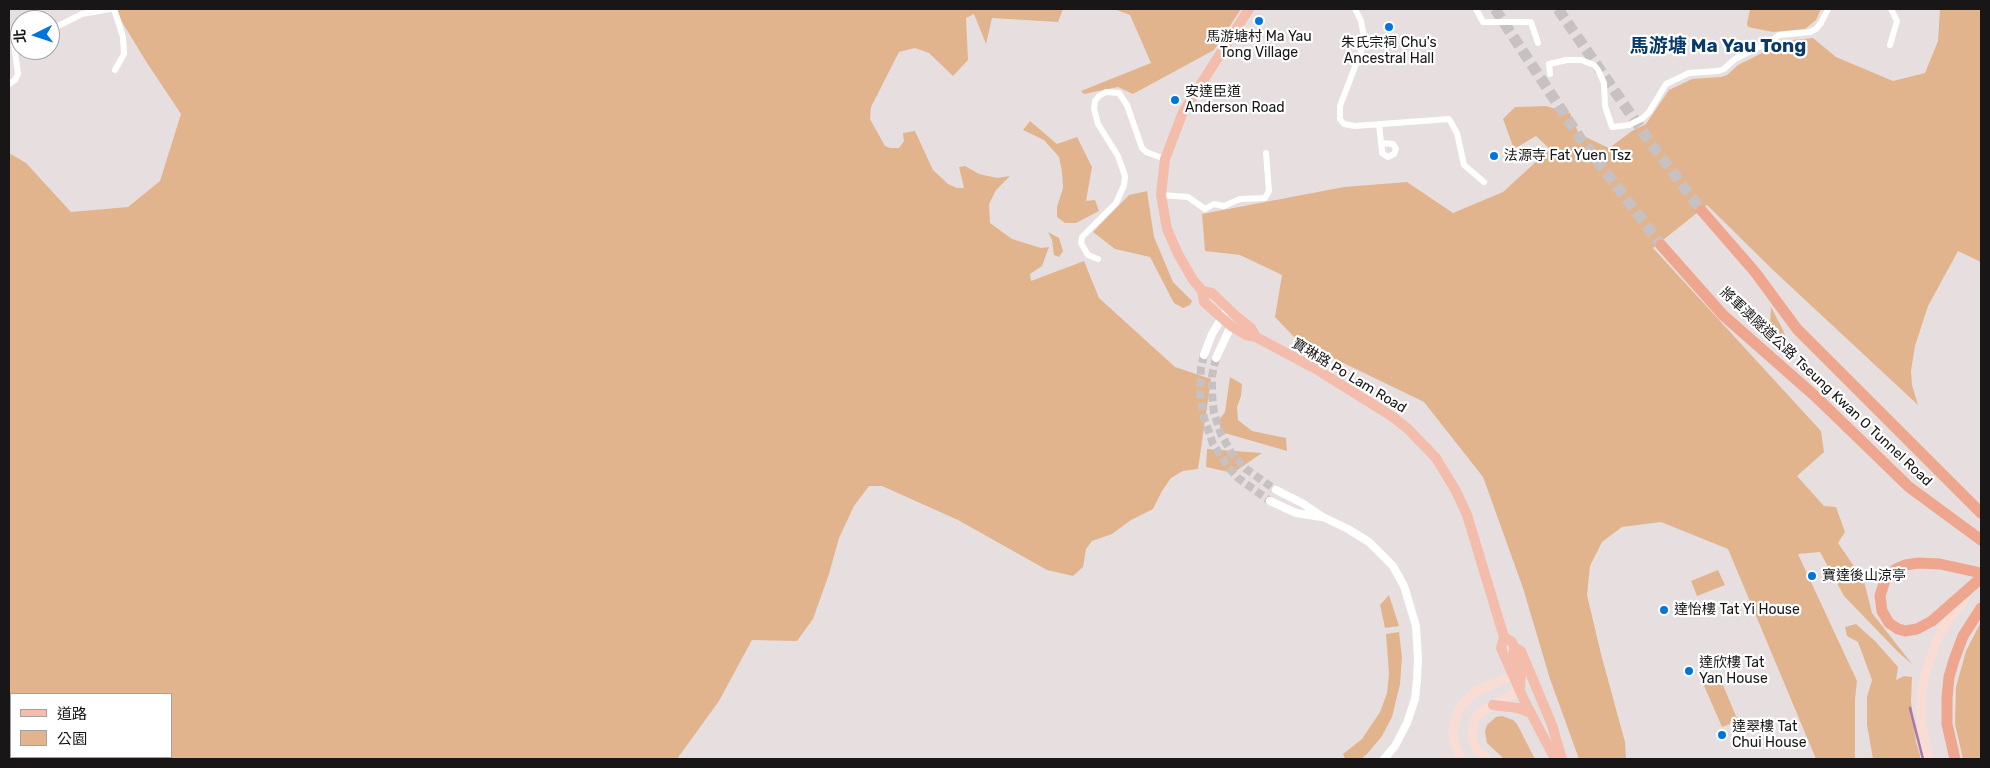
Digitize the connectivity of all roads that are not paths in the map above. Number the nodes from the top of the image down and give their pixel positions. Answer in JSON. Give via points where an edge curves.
{"nodes":[{"id":1,"x":110,"y":9,"type":"edge"},
{"id":2,"x":114,"y":9,"type":"edge"},
{"id":3,"x":1249,"y":9,"type":"edge"},
{"id":4,"x":1355,"y":9,"type":"edge"},
{"id":5,"x":1476,"y":9,"type":"edge"},
{"id":6,"x":1828,"y":9,"type":"edge"},
{"id":7,"x":1890,"y":9,"type":"edge"},
{"id":8,"x":60,"y":25,"type":"edge"},
{"id":9,"x":1538,"y":43,"type":"dead end"},
{"id":10,"x":1890,"y":45,"type":"dead end"},
{"id":11,"x":16,"y":60,"type":"edge"},
{"id":12,"x":116,"y":70,"type":"dead end"},
{"id":13,"x":1550,"y":74,"type":"dead end"},
{"id":14,"x":9,"y":84,"type":"edge"},
{"id":15,"x":1380,"y":124,"type":"junction"},
{"id":16,"x":1381,"y":143,"type":"dead end"},
{"id":17,"x":1266,"y":154,"type":"dead end"},
{"id":18,"x":1164,"y":159,"type":"junction"},
{"id":19,"x":1484,"y":182,"type":"dead end"},
{"id":20,"x":1161,"y":196,"type":"junction"},
{"id":21,"x":1702,"y":211,"type":"tunnel mouth"},
{"id":22,"x":1661,"y":245,"type":"tunnel mouth"},
{"id":23,"x":1098,"y":259,"type":"dead end"},
{"id":24,"x":1225,"y":313,"type":"junction"},
{"id":25,"x":1229,"y":330,"type":"junction"},
{"id":26,"x":1256,"y":337,"type":"junction"},
{"id":27,"x":1204,"y":355,"type":"tunnel mouth"},
{"id":28,"x":1216,"y":358,"type":"tunnel mouth"},
{"id":29,"x":1276,"y":490,"type":"tunnel mouth"},
{"id":30,"x":1270,"y":501,"type":"tunnel mouth"},
{"id":31,"x":1981,"y":513,"type":"edge"},
{"id":32,"x":1323,"y":517,"type":"junction"},
{"id":33,"x":1981,"y":540,"type":"edge"},
{"id":34,"x":1981,"y":573,"type":"edge"},
{"id":35,"x":1981,"y":578,"type":"edge"},
{"id":36,"x":1981,"y":608,"type":"edge"},
{"id":37,"x":1504,"y":637,"type":"junction"},
{"id":38,"x":1520,"y":672,"type":"junction"},
{"id":39,"x":1520,"y":690,"type":"junction"},
{"id":40,"x":1492,"y":705,"type":"junction"},
{"id":41,"x":1532,"y":713,"type":"junction"},
{"id":42,"x":1384,"y":759,"type":"edge"},
{"id":43,"x":1461,"y":759,"type":"edge"},
{"id":44,"x":1487,"y":759,"type":"edge"},
{"id":45,"x":1556,"y":759,"type":"edge"},
{"id":46,"x":1562,"y":759,"type":"edge"},
{"id":47,"x":1929,"y":759,"type":"edge"},
{"id":48,"x":1955,"y":759,"type":"edge"}],
"edges":[{"from":1,"to":8,"type":"street","via":[[82,14]]},
{"from":2,"to":12,"type":"street","via":[[123,37],[124,54]]},
{"from":3,"to":18,"type":"main road","via":[[1183,112]]},
{"from":4,"to":15,"type":"street","via":[[1361,21],[1363,46],[1339,113],[1344,124],[1350,126]]},
{"from":5,"to":9,"type":"street","via":[[1483,22],[1531,22]]},
{"from":6,"to":13,"type":"street","via":[[1821,23],[1810,32],[1779,35],[1735,59],[1724,69],[1688,73],[1666,84],[1649,112],[1629,125],[1612,127],[1605,106],[1602,76],[1588,61],[1574,59],[1550,64]]},
{"from":7,"to":10,"type":"street","via":[[1897,21]]},
{"from":11,"to":14,"type":"street","via":[[18,74]]},
{"from":15,"to":16,"type":"street"},
{"from":15,"to":19,"type":"street","via":[[1449,119],[1457,133],[1464,165]]},
{"from":17,"to":20,"type":"street","via":[[1269,191],[1265,198],[1240,199],[1205,209],[1188,196]]},
{"from":18,"to":20,"type":"main road"},
{"from":18,"to":23,"type":"street","via":[[1142,148],[1127,105],[1119,93],[1106,92],[1095,101],[1098,124],[1118,156],[1125,176],[1116,203],[1082,237],[1088,255]]},
{"from":20,"to":24,"type":"main road","via":[[1171,240],[1178,254],[1202,290]]},
{"from":21,"to":31,"type":"highway","name":"將軍澳隧道公路 Tseung Kwan O Tunnel Road","via":[[1755,272],[1797,329]]},
{"from":22,"to":33,"type":"highway","name":"將軍澳隧道公路 Tseung Kwan O Tunnel Road","via":[[1723,315],[1815,396],[1909,487]]},
{"from":24,"to":25,"type":"main road","name":"寶琳路 Po Lam Road"},
{"from":24,"to":26,"type":"main road","name":"寶琳路 Po Lam Road","via":[[1251,328]]},
{"from":24,"to":27,"type":"street"},
{"from":25,"to":26,"type":"main road","name":"寶琳路 Po Lam Road"},
{"from":25,"to":28,"type":"street"},
{"from":26,"to":37,"type":"main road","name":"寶琳路 Po Lam Road","via":[[1393,417],[1436,458],[1467,514]]},
{"from":29,"to":32,"type":"street"},
{"from":30,"to":32,"type":"street","via":[[1296,513]]},
{"from":32,"to":42,"type":"street","via":[[1361,536],[1385,557],[1404,586],[1413,611],[1418,658],[1414,699],[1402,735]]},
{"from":34,"to":35,"type":"highway","via":[[1927,563],[1905,565],[1885,580],[1880,596],[1882,611],[1895,627],[1905,631],[1917,629],[1932,621]]},
{"from":35,"to":47,"type":"main road","via":[[1956,609],[1936,642],[1924,677],[1921,721]]},
{"from":36,"to":48,"type":"highway","via":[[1963,636],[1949,677],[1947,718]]},
{"from":37,"to":38,"type":"main road","name":"寶琳路 Po Lam Road","via":[[1501,648]]},
{"from":37,"to":38,"type":"main road","name":"寶琳路 Po Lam Road","via":[[1521,651]]},
{"from":38,"to":39,"type":"main road","name":"寶琳路 Po Lam Road"},
{"from":38,"to":43,"type":"main road","via":[[1476,691],[1460,707],[1453,733]]},
{"from":38,"to":46,"type":"main road","name":"寶琳路 Po Lam Road","via":[[1552,724]]},
{"from":39,"to":40,"type":"main road"},
{"from":39,"to":41,"type":"main road","name":"寶琳路 Po Lam Road"},
{"from":40,"to":41,"type":"main road"},
{"from":40,"to":44,"type":"main road","via":[[1478,715],[1472,730],[1475,746]]},
{"from":41,"to":45,"type":"main road","name":"寶琳路 Po Lam Road"}]}
